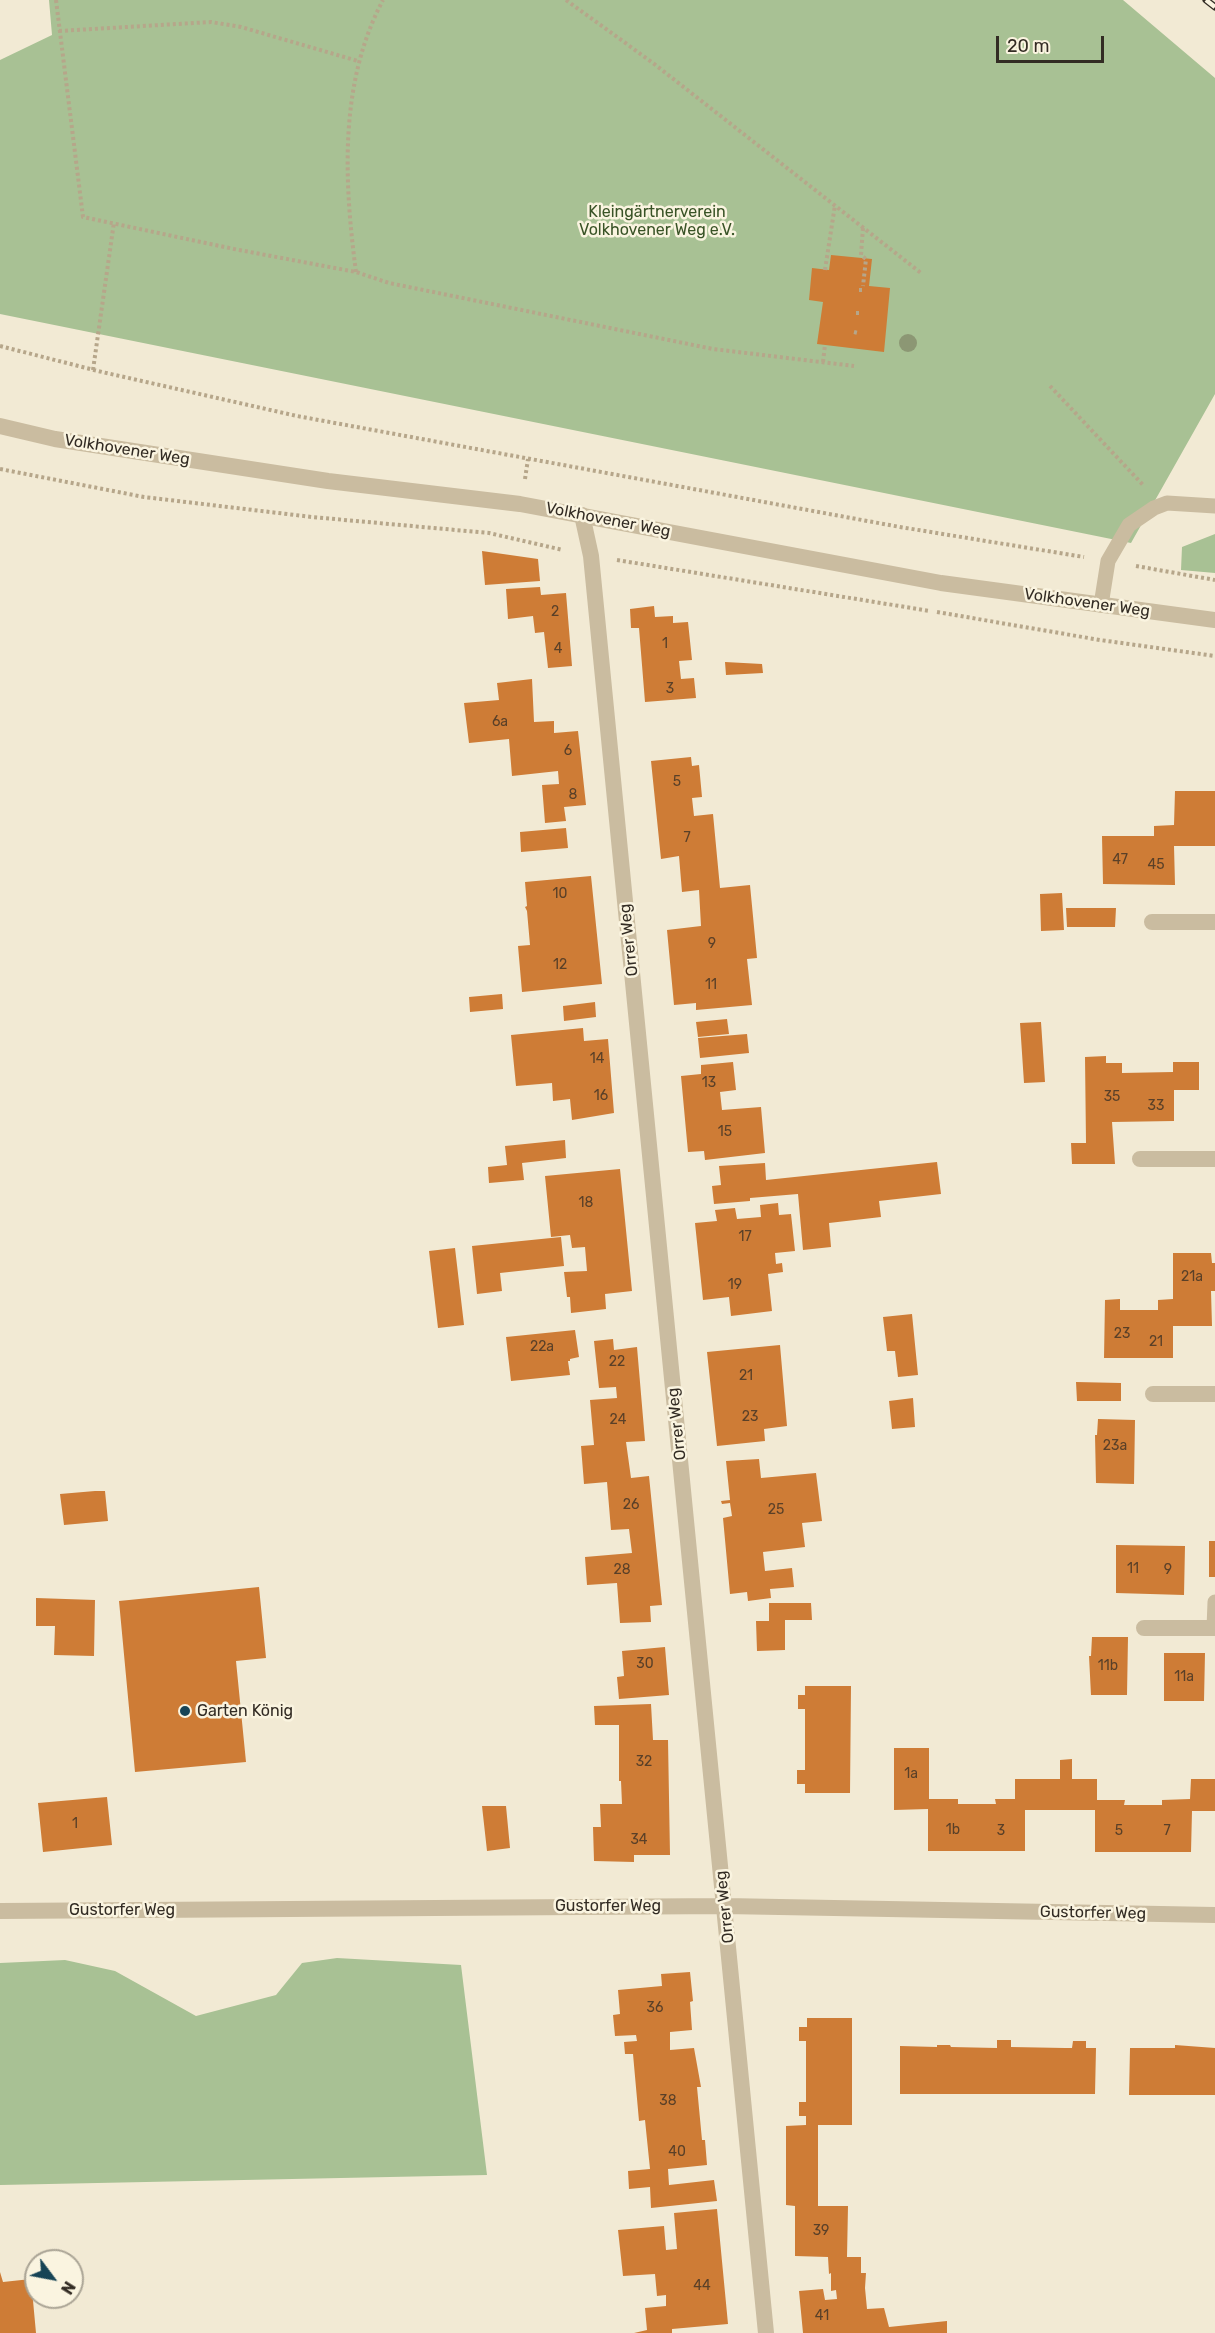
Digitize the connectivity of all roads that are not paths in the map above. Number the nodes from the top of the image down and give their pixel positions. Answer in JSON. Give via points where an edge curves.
{"nodes":[{"id":1,"x":0,"y":426,"type":"edge"},
{"id":2,"x":1215,"y":507,"type":"edge"},
{"id":3,"x":582,"y":515,"type":"junction"},
{"id":4,"x":1101,"y":605,"type":"junction"},
{"id":5,"x":1215,"y":620,"type":"edge"},
{"id":6,"x":1152,"y":922,"type":"dead end"},
{"id":7,"x":1215,"y":922,"type":"edge"},
{"id":8,"x":1140,"y":1159,"type":"dead end"},
{"id":9,"x":1215,"y":1159,"type":"edge"},
{"id":10,"x":1153,"y":1394,"type":"dead end"},
{"id":11,"x":1215,"y":1394,"type":"edge"},
{"id":12,"x":1215,"y":1602,"type":"edge"},
{"id":13,"x":1144,"y":1628,"type":"dead end"},
{"id":14,"x":1215,"y":1628,"type":"edge"},
{"id":15,"x":725,"y":1906,"type":"junction"},
{"id":16,"x":0,"y":1911,"type":"edge"},
{"id":17,"x":1215,"y":1915,"type":"edge"},
{"id":18,"x":765,"y":2333,"type":"edge"}],
"edges":[{"from":1,"to":3,"type":"street","name":"Volkhovener Weg","via":[[55,439]]},
{"from":2,"to":4,"type":"lane","via":[[1167,503],[1130,525],[1108,561]]},
{"from":3,"to":4,"type":"street","name":"Volkhovener Weg","via":[[941,583]]},
{"from":3,"to":15,"type":"street","name":"Orrer Weg","via":[[591,556]]},
{"from":4,"to":5,"type":"street","name":"Volkhovener Weg"},
{"from":6,"to":7,"type":"street"},
{"from":8,"to":9,"type":"street"},
{"from":10,"to":11,"type":"street"},
{"from":12,"to":14,"type":"lane"},
{"from":13,"to":14,"type":"street"},
{"from":15,"to":16,"type":"street","name":"Gustorfer Weg"},
{"from":15,"to":17,"type":"street","name":"Gustorfer Weg"},
{"from":15,"to":18,"type":"street","name":"Orrer Weg"}]}
